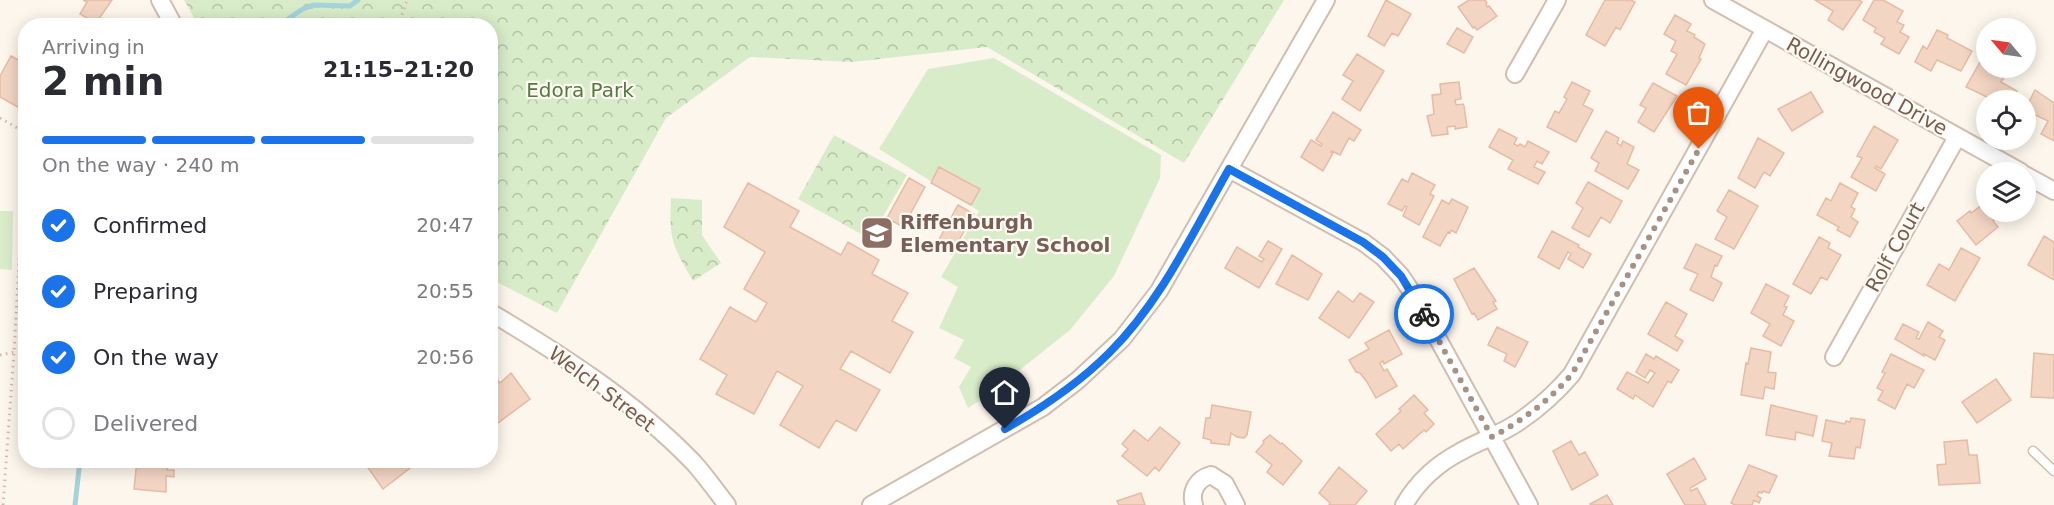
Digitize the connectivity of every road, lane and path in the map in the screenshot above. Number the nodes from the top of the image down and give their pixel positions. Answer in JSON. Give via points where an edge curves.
{"nodes":[{"id":1,"x":160,"y":0,"type":"edge"},
{"id":2,"x":407,"y":0,"type":"edge"},
{"id":3,"x":1326,"y":0,"type":"edge"},
{"id":4,"x":1557,"y":0,"type":"edge"},
{"id":5,"x":1713,"y":0,"type":"edge"},
{"id":6,"x":170,"y":18,"type":"edge"},
{"id":7,"x":401,"y":18,"type":"edge"},
{"id":8,"x":1766,"y":29,"type":"junction"},
{"id":9,"x":1515,"y":74,"type":"dead end"},
{"id":10,"x":0,"y":118,"type":"edge"},
{"id":11,"x":18,"y":130,"type":"edge"},
{"id":12,"x":1957,"y":137,"type":"junction"},
{"id":13,"x":2002,"y":162,"type":"edge"},
{"id":14,"x":1229,"y":169,"type":"junction"},
{"id":15,"x":2036,"y":181,"type":"edge"},
{"id":16,"x":2054,"y":191,"type":"edge"},
{"id":17,"x":18,"y":280,"type":"edge"},
{"id":18,"x":498,"y":317,"type":"edge"},
{"id":19,"x":14,"y":352,"type":"junction"},
{"id":20,"x":0,"y":356,"type":"edge"},
{"id":21,"x":1834,"y":357,"type":"dead end"},
{"id":22,"x":1492,"y":437,"type":"junction"},
{"id":23,"x":2033,"y":450,"type":"dead end"},
{"id":24,"x":2054,"y":471,"type":"edge"},
{"id":25,"x":2,"y":504,"type":"edge"},
{"id":26,"x":727,"y":505,"type":"edge"},
{"id":27,"x":871,"y":505,"type":"edge"},
{"id":28,"x":1194,"y":505,"type":"edge"},
{"id":29,"x":1236,"y":505,"type":"edge"},
{"id":30,"x":1404,"y":505,"type":"edge"},
{"id":31,"x":1529,"y":505,"type":"edge"}],
"edges":[{"from":1,"to":6,"type":"street"},
{"from":2,"to":7,"type":"path"},
{"from":3,"to":14,"type":"street"},
{"from":4,"to":9,"type":"street"},
{"from":5,"to":8,"type":"street","name":"Rollingwood Drive"},
{"from":8,"to":12,"type":"street","name":"Rollingwood Drive"},
{"from":8,"to":22,"type":"street","via":[[1572,374],[1542,405]]},
{"from":10,"to":11,"type":"path"},
{"from":12,"to":13,"type":"street","name":"Rollingwood Drive"},
{"from":12,"to":21,"type":"street","name":"Rolf Court"},
{"from":14,"to":22,"type":"street","via":[[1363,242],[1383,257],[1415,297]]},
{"from":14,"to":27,"type":"street","via":[[1159,291],[1108,354],[1043,407]]},
{"from":15,"to":16,"type":"street"},
{"from":17,"to":19,"type":"path"},
{"from":18,"to":26,"type":"street","name":"Welch Street","via":[[628,403],[693,463]]},
{"from":19,"to":20,"type":"path"},
{"from":19,"to":25,"type":"path"},
{"from":22,"to":30,"type":"street","via":[[1435,468]]},
{"from":22,"to":31,"type":"street"},
{"from":23,"to":24,"type":"lane"},
{"from":28,"to":29,"type":"street","via":[[1197,483],[1210,475],[1226,484]]}]}
